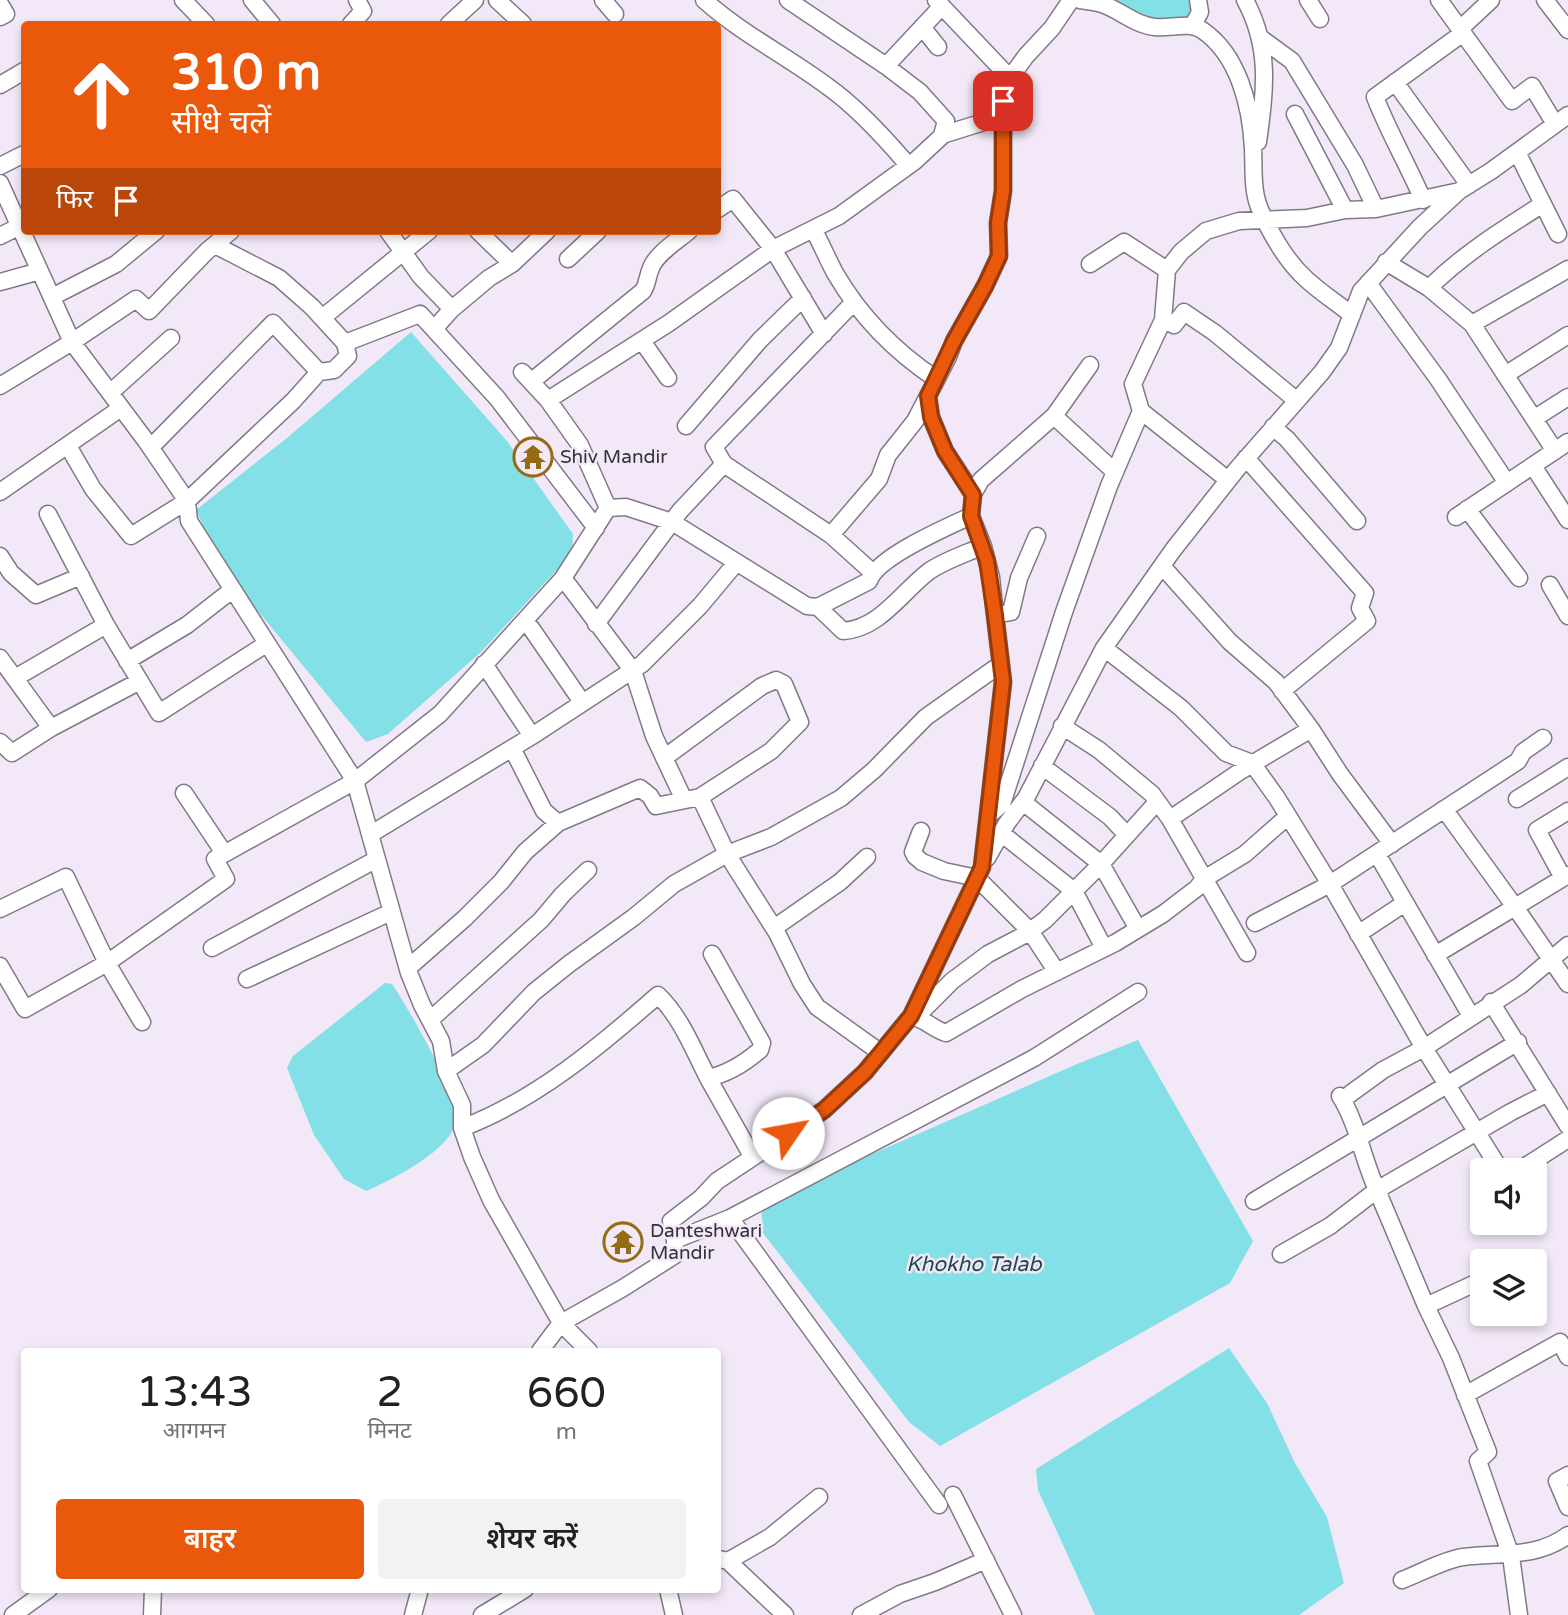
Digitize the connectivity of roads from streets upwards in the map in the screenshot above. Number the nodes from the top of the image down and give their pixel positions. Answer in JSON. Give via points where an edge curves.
{"nodes":[{"id":1,"x":183,"y":0,"type":"edge"},
{"id":2,"x":252,"y":0,"type":"edge"},
{"id":3,"x":475,"y":0,"type":"edge"},
{"id":4,"x":497,"y":0,"type":"edge"},
{"id":5,"x":603,"y":0,"type":"edge"},
{"id":6,"x":704,"y":0,"type":"edge"},
{"id":7,"x":788,"y":0,"type":"edge"},
{"id":8,"x":1071,"y":0,"type":"edge"},
{"id":9,"x":1080,"y":0,"type":"edge"},
{"id":10,"x":1198,"y":0,"type":"edge"},
{"id":11,"x":1245,"y":0,"type":"edge"},
{"id":12,"x":1308,"y":0,"type":"edge"},
{"id":13,"x":1439,"y":0,"type":"edge"},
{"id":14,"x":1491,"y":0,"type":"edge"},
{"id":15,"x":1545,"y":0,"type":"edge"},
{"id":16,"x":361,"y":1,"type":"edge"},
{"id":17,"x":0,"y":4,"type":"edge"},
{"id":18,"x":947,"y":5,"type":"edge"},
{"id":19,"x":615,"y":14,"type":"dead end"},
{"id":20,"x":0,"y":17,"type":"edge"},
{"id":21,"x":1320,"y":19,"type":"dead end"},
{"id":22,"x":203,"y":21,"type":"edge"},
{"id":23,"x":270,"y":21,"type":"edge"},
{"id":24,"x":354,"y":21,"type":"edge"},
{"id":25,"x":452,"y":21,"type":"edge"},
{"id":26,"x":520,"y":21,"type":"edge"},
{"id":27,"x":719,"y":21,"type":"edge"},
{"id":28,"x":722,"y":25,"type":"edge"},
{"id":29,"x":1193,"y":25,"type":"junction"},
{"id":30,"x":922,"y":27,"type":"junction"},
{"id":31,"x":1568,"y":30,"type":"edge"},
{"id":32,"x":1461,"y":31,"type":"junction"},
{"id":33,"x":1262,"y":39,"type":"junction"},
{"id":34,"x":938,"y":47,"type":"dead end"},
{"id":35,"x":886,"y":66,"type":"junction"},
{"id":36,"x":21,"y":73,"type":"edge"},
{"id":37,"x":1010,"y":78,"type":"junction"},
{"id":38,"x":1395,"y":82,"type":"junction"},
{"id":39,"x":0,"y":85,"type":"edge"},
{"id":40,"x":1295,"y":114,"type":"dead end"},
{"id":41,"x":1003,"y":116,"type":"junction"},
{"id":42,"x":1562,"y":120,"type":"edge"},
{"id":43,"x":943,"y":135,"type":"junction"},
{"id":44,"x":1517,"y":152,"type":"junction"},
{"id":45,"x":21,"y":156,"type":"edge"},
{"id":46,"x":908,"y":165,"type":"junction"},
{"id":47,"x":0,"y":166,"type":"edge"},
{"id":48,"x":1254,"y":172,"type":"junction"},
{"id":49,"x":0,"y":183,"type":"edge"},
{"id":50,"x":1464,"y":188,"type":"junction"},
{"id":51,"x":1423,"y":200,"type":"junction"},
{"id":52,"x":1543,"y":204,"type":"junction"},
{"id":53,"x":721,"y":207,"type":"edge"},
{"id":54,"x":1376,"y":209,"type":"junction"},
{"id":55,"x":1345,"y":210,"type":"junction"},
{"id":56,"x":1266,"y":221,"type":"junction"},
{"id":57,"x":21,"y":223,"type":"edge"},
{"id":58,"x":21,"y":226,"type":"edge"},
{"id":59,"x":813,"y":229,"type":"junction"},
{"id":60,"x":1558,"y":234,"type":"dead end"},
{"id":61,"x":26,"y":235,"type":"edge"},
{"id":62,"x":151,"y":235,"type":"edge"},
{"id":63,"x":226,"y":235,"type":"edge"},
{"id":64,"x":391,"y":235,"type":"edge"},
{"id":65,"x":424,"y":235,"type":"edge"},
{"id":66,"x":482,"y":235,"type":"edge"},
{"id":67,"x":543,"y":235,"type":"edge"},
{"id":68,"x":594,"y":235,"type":"edge"},
{"id":69,"x":684,"y":235,"type":"edge"},
{"id":70,"x":0,"y":236,"type":"edge"},
{"id":71,"x":215,"y":244,"type":"junction"},
{"id":72,"x":773,"y":249,"type":"junction"},
{"id":73,"x":403,"y":252,"type":"junction"},
{"id":74,"x":568,"y":259,"type":"dead end"},
{"id":75,"x":1386,"y":262,"type":"junction"},
{"id":76,"x":512,"y":264,"type":"junction"},
{"id":77,"x":1090,"y":264,"type":"dead end"},
{"id":78,"x":1568,"y":269,"type":"edge"},
{"id":79,"x":1167,"y":270,"type":"junction"},
{"id":80,"x":40,"y":271,"type":"junction"},
{"id":81,"x":0,"y":282,"type":"edge"},
{"id":82,"x":1368,"y":283,"type":"junction"},
{"id":83,"x":1429,"y":288,"type":"junction"},
{"id":84,"x":52,"y":297,"type":"junction"},
{"id":85,"x":803,"y":298,"type":"junction"},
{"id":86,"x":854,"y":302,"type":"junction"},
{"id":87,"x":452,"y":309,"type":"junction"},
{"id":88,"x":1352,"y":315,"type":"junction"},
{"id":89,"x":322,"y":318,"type":"junction"},
{"id":90,"x":1163,"y":320,"type":"junction"},
{"id":91,"x":1472,"y":324,"type":"junction"},
{"id":92,"x":434,"y":329,"type":"junction"},
{"id":93,"x":824,"y":334,"type":"junction"},
{"id":94,"x":1568,"y":335,"type":"edge"},
{"id":95,"x":171,"y":338,"type":"dead end"},
{"id":96,"x":642,"y":341,"type":"junction"},
{"id":97,"x":72,"y":342,"type":"junction"},
{"id":98,"x":345,"y":343,"type":"junction"},
{"id":99,"x":1090,"y":365,"type":"dead end"},
{"id":100,"x":319,"y":372,"type":"junction"},
{"id":101,"x":1505,"y":375,"type":"junction"},
{"id":102,"x":667,"y":378,"type":"dead end"},
{"id":103,"x":936,"y":379,"type":"junction"},
{"id":104,"x":0,"y":386,"type":"edge"},
{"id":105,"x":110,"y":393,"type":"junction"},
{"id":106,"x":928,"y":396,"type":"junction"},
{"id":107,"x":1568,"y":397,"type":"edge"},
{"id":108,"x":1296,"y":400,"type":"junction"},
{"id":109,"x":548,"y":401,"type":"junction"},
{"id":110,"x":121,"y":408,"type":"junction"},
{"id":111,"x":1141,"y":411,"type":"junction"},
{"id":112,"x":1054,"y":416,"type":"junction"},
{"id":113,"x":1535,"y":418,"type":"junction"},
{"id":114,"x":686,"y":426,"type":"dead end"},
{"id":115,"x":1273,"y":427,"type":"junction"},
{"id":116,"x":68,"y":446,"type":"junction"},
{"id":117,"x":1562,"y":446,"type":"edge"},
{"id":118,"x":150,"y":447,"type":"junction"},
{"id":119,"x":1246,"y":458,"type":"junction"},
{"id":120,"x":724,"y":464,"type":"junction"},
{"id":121,"x":1533,"y":466,"type":"junction"},
{"id":122,"x":1115,"y":472,"type":"junction"},
{"id":123,"x":1228,"y":481,"type":"junction"},
{"id":124,"x":1507,"y":483,"type":"junction"},
{"id":125,"x":0,"y":492,"type":"edge"},
{"id":126,"x":973,"y":495,"type":"junction"},
{"id":127,"x":187,"y":501,"type":"junction"},
{"id":128,"x":608,"y":508,"type":"junction"},
{"id":129,"x":48,"y":514,"type":"dead end"},
{"id":130,"x":971,"y":516,"type":"junction"},
{"id":131,"x":1568,"y":520,"type":"edge"},
{"id":132,"x":1357,"y":521,"type":"dead end"},
{"id":133,"x":672,"y":522,"type":"junction"},
{"id":134,"x":596,"y":528,"type":"junction"},
{"id":135,"x":831,"y":535,"type":"junction"},
{"id":136,"x":1037,"y":536,"type":"dead end"},
{"id":137,"x":983,"y":546,"type":"junction"},
{"id":138,"x":0,"y":556,"type":"edge"},
{"id":139,"x":736,"y":563,"type":"junction"},
{"id":140,"x":1162,"y":566,"type":"junction"},
{"id":141,"x":872,"y":572,"type":"junction"},
{"id":142,"x":81,"y":576,"type":"junction"},
{"id":143,"x":1519,"y":578,"type":"dead end"},
{"id":144,"x":563,"y":579,"type":"junction"},
{"id":145,"x":1550,"y":585,"type":"dead end"},
{"id":146,"x":232,"y":590,"type":"junction"},
{"id":147,"x":818,"y":607,"type":"junction"},
{"id":148,"x":995,"y":615,"type":"junction"},
{"id":149,"x":1568,"y":616,"type":"edge"},
{"id":150,"x":596,"y":624,"type":"junction"},
{"id":151,"x":106,"y":625,"type":"junction"},
{"id":152,"x":531,"y":628,"type":"dead end"},
{"id":153,"x":266,"y":644,"type":"junction"},
{"id":154,"x":1104,"y":648,"type":"junction"},
{"id":155,"x":0,"y":658,"type":"edge"},
{"id":156,"x":127,"y":661,"type":"junction"},
{"id":157,"x":484,"y":664,"type":"junction"},
{"id":158,"x":1000,"y":664,"type":"junction"},
{"id":159,"x":633,"y":671,"type":"junction"},
{"id":160,"x":15,"y":678,"type":"junction"},
{"id":161,"x":139,"y":681,"type":"junction"},
{"id":162,"x":1282,"y":691,"type":"junction"},
{"id":163,"x":582,"y":702,"type":"junction"},
{"id":164,"x":1062,"y":726,"type":"junction"},
{"id":165,"x":51,"y":728,"type":"junction"},
{"id":166,"x":1311,"y":729,"type":"junction"},
{"id":167,"x":532,"y":736,"type":"junction"},
{"id":168,"x":1543,"y":738,"type":"dead end"},
{"id":169,"x":0,"y":742,"type":"edge"},
{"id":170,"x":512,"y":748,"type":"junction"},
{"id":171,"x":664,"y":758,"type":"junction"},
{"id":172,"x":1252,"y":763,"type":"junction"},
{"id":173,"x":1042,"y":766,"type":"junction"},
{"id":174,"x":1568,"y":768,"type":"edge"},
{"id":175,"x":355,"y":781,"type":"junction"},
{"id":176,"x":184,"y":793,"type":"dead end"},
{"id":177,"x":692,"y":799,"type":"junction"},
{"id":178,"x":1517,"y":799,"type":"dead end"},
{"id":179,"x":1023,"y":802,"type":"junction"},
{"id":180,"x":1157,"y":802,"type":"junction"},
{"id":181,"x":1444,"y":810,"type":"junction"},
{"id":182,"x":1568,"y":811,"type":"edge"},
{"id":183,"x":988,"y":816,"type":"junction"},
{"id":184,"x":1288,"y":816,"type":"junction"},
{"id":185,"x":1170,"y":819,"type":"junction"},
{"id":186,"x":558,"y":823,"type":"junction"},
{"id":187,"x":921,"y":831,"type":"dead end"},
{"id":188,"x":1001,"y":833,"type":"junction"},
{"id":189,"x":371,"y":834,"type":"junction"},
{"id":190,"x":1127,"y":835,"type":"junction"},
{"id":191,"x":1392,"y":844,"type":"junction"},
{"id":192,"x":224,"y":853,"type":"junction"},
{"id":193,"x":1377,"y":854,"type":"junction"},
{"id":194,"x":727,"y":855,"type":"junction"},
{"id":195,"x":867,"y":857,"type":"dead end"},
{"id":196,"x":377,"y":859,"type":"junction"},
{"id":197,"x":1101,"y":864,"type":"junction"},
{"id":198,"x":588,"y":870,"type":"dead end"},
{"id":199,"x":979,"y":872,"type":"junction"},
{"id":200,"x":1565,"y":877,"type":"edge"},
{"id":201,"x":1204,"y":879,"type":"junction"},
{"id":202,"x":1331,"y":884,"type":"junction"},
{"id":203,"x":1074,"y":891,"type":"junction"},
{"id":204,"x":1405,"y":903,"type":"junction"},
{"id":205,"x":1515,"y":907,"type":"junction"},
{"id":206,"x":0,"y":909,"type":"edge"},
{"id":207,"x":391,"y":912,"type":"junction"},
{"id":208,"x":1255,"y":923,"type":"dead end"},
{"id":209,"x":774,"y":928,"type":"junction"},
{"id":210,"x":1138,"y":929,"type":"junction"},
{"id":211,"x":1030,"y":931,"type":"junction"},
{"id":212,"x":1358,"y":934,"type":"junction"},
{"id":213,"x":1568,"y":945,"type":"edge"},
{"id":214,"x":212,"y":948,"type":"dead end"},
{"id":215,"x":1104,"y":948,"type":"junction"},
{"id":216,"x":1247,"y":953,"type":"dead end"},
{"id":217,"x":712,"y":954,"type":"dead end"},
{"id":218,"x":1435,"y":956,"type":"junction"},
{"id":219,"x":1550,"y":959,"type":"junction"},
{"id":220,"x":107,"y":963,"type":"junction"},
{"id":221,"x":0,"y":966,"type":"edge"},
{"id":222,"x":408,"y":968,"type":"junction"},
{"id":223,"x":1057,"y":972,"type":"junction"},
{"id":224,"x":247,"y":979,"type":"dead end"},
{"id":225,"x":5,"y":983,"type":"edge"},
{"id":226,"x":1568,"y":984,"type":"edge"},
{"id":227,"x":1138,"y":992,"type":"dead end"},
{"id":228,"x":1491,"y":1002,"type":"junction"},
{"id":229,"x":911,"y":1016,"type":"junction"},
{"id":230,"x":1471,"y":1016,"type":"junction"},
{"id":231,"x":430,"y":1020,"type":"junction"},
{"id":232,"x":142,"y":1022,"type":"dead end"},
{"id":233,"x":1518,"y":1042,"type":"junction"},
{"id":234,"x":1424,"y":1048,"type":"junction"},
{"id":235,"x":881,"y":1053,"type":"junction"},
{"id":236,"x":446,"y":1071,"type":"junction"},
{"id":237,"x":708,"y":1078,"type":"junction"},
{"id":238,"x":1447,"y":1086,"type":"junction"},
{"id":239,"x":1548,"y":1093,"type":"junction"},
{"id":240,"x":1566,"y":1117,"type":"edge"},
{"id":241,"x":463,"y":1128,"type":"junction"},
{"id":242,"x":1475,"y":1132,"type":"junction"},
{"id":243,"x":1568,"y":1139,"type":"edge"},
{"id":244,"x":1357,"y":1140,"type":"junction"},
{"id":245,"x":752,"y":1156,"type":"junction"},
{"id":246,"x":1492,"y":1158,"type":"edge"},
{"id":247,"x":1538,"y":1158,"type":"edge"},
{"id":248,"x":1377,"y":1190,"type":"junction"},
{"id":249,"x":1254,"y":1201,"type":"dead end"},
{"id":250,"x":730,"y":1218,"type":"junction"},
{"id":251,"x":675,"y":1240,"type":"junction"},
{"id":252,"x":1281,"y":1254,"type":"dead end"},
{"id":253,"x":1470,"y":1286,"type":"edge"},
{"id":254,"x":1426,"y":1306,"type":"junction"},
{"id":255,"x":561,"y":1323,"type":"junction"},
{"id":256,"x":542,"y":1348,"type":"edge"},
{"id":257,"x":586,"y":1348,"type":"edge"},
{"id":258,"x":1568,"y":1357,"type":"edge"},
{"id":259,"x":1465,"y":1395,"type":"junction"},
{"id":260,"x":1568,"y":1475,"type":"edge"},
{"id":261,"x":953,"y":1495,"type":"dead end"},
{"id":262,"x":819,"y":1497,"type":"dead end"},
{"id":263,"x":939,"y":1504,"type":"dead end"},
{"id":264,"x":1568,"y":1507,"type":"edge"},
{"id":265,"x":1568,"y":1535,"type":"edge"},
{"id":266,"x":1511,"y":1556,"type":"junction"},
{"id":267,"x":723,"y":1560,"type":"edge"},
{"id":268,"x":986,"y":1560,"type":"junction"},
{"id":269,"x":1402,"y":1580,"type":"dead end"},
{"id":270,"x":44,"y":1593,"type":"edge"},
{"id":271,"x":153,"y":1593,"type":"edge"},
{"id":272,"x":419,"y":1593,"type":"edge"},
{"id":273,"x":518,"y":1593,"type":"edge"},
{"id":274,"x":669,"y":1593,"type":"edge"},
{"id":275,"x":1011,"y":1614,"type":"edge"},
{"id":276,"x":13,"y":1615,"type":"edge"},
{"id":277,"x":152,"y":1615,"type":"edge"},
{"id":278,"x":413,"y":1615,"type":"edge"},
{"id":279,"x":482,"y":1615,"type":"edge"},
{"id":280,"x":674,"y":1615,"type":"edge"},
{"id":281,"x":785,"y":1615,"type":"edge"},
{"id":282,"x":861,"y":1615,"type":"edge"},
{"id":283,"x":1519,"y":1615,"type":"edge"}],
"edges":[{"from":1,"to":22,"type":"street"},
{"from":2,"to":23,"type":"street"},
{"from":3,"to":25,"type":"street"},
{"from":4,"to":26,"type":"street"},
{"from":5,"to":19,"type":"street"},
{"from":6,"to":27,"type":"street"},
{"from":7,"to":35,"type":"street"},
{"from":8,"to":37,"type":"street"},
{"from":9,"to":29,"type":"street","via":[[1101,4],[1151,27]]},
{"from":10,"to":29,"type":"street","via":[[1200,12]]},
{"from":11,"to":33,"type":"street"},
{"from":12,"to":21,"type":"street"},
{"from":13,"to":32,"type":"street"},
{"from":14,"to":32,"type":"street"},
{"from":15,"to":31,"type":"street"},
{"from":16,"to":24,"type":"street","via":[[363,11]]},
{"from":17,"to":20,"type":"street","via":[[5,14]]},
{"from":18,"to":30,"type":"street"},
{"from":18,"to":37,"type":"street","via":[[973,41]]},
{"from":28,"to":46,"type":"street","via":[[828,87],[884,136]]},
{"from":29,"to":48,"type":"street","via":[[1223,52],[1241,83],[1254,147]]},
{"from":30,"to":34,"type":"street"},
{"from":30,"to":35,"type":"street"},
{"from":32,"to":38,"type":"street"},
{"from":32,"to":42,"type":"street","via":[[1511,101],[1532,86]]},
{"from":33,"to":48,"type":"street","via":[[1264,90]]},
{"from":33,"to":54,"type":"street","via":[[1292,61]]},
{"from":35,"to":43,"type":"street","via":[[920,92],[946,121]]},
{"from":36,"to":39,"type":"street"},
{"from":37,"to":41,"type":"street"},
{"from":38,"to":50,"type":"street"},
{"from":38,"to":51,"type":"street","via":[[1375,97]]},
{"from":40,"to":55,"type":"street"},
{"from":41,"to":43,"type":"street"},
{"from":41,"to":103,"type":"street","via":[[999,256]]},
{"from":42,"to":44,"type":"street"},
{"from":43,"to":46,"type":"street"},
{"from":44,"to":50,"type":"street"},
{"from":44,"to":52,"type":"street"},
{"from":45,"to":47,"type":"street"},
{"from":46,"to":59,"type":"street","via":[[839,216]]},
{"from":48,"to":56,"type":"street","via":[[1258,205]]},
{"from":49,"to":57,"type":"street"},
{"from":50,"to":51,"type":"street"},
{"from":50,"to":75,"type":"street"},
{"from":51,"to":54,"type":"street"},
{"from":52,"to":60,"type":"street"},
{"from":52,"to":83,"type":"street","via":[[1468,252]]},
{"from":53,"to":72,"type":"street","via":[[733,199]]},
{"from":54,"to":55,"type":"street"},
{"from":55,"to":56,"type":"street"},
{"from":56,"to":79,"type":"street","via":[[1239,221],[1206,231]]},
{"from":56,"to":88,"type":"street","via":[[1304,278]]},
{"from":58,"to":70,"type":"street"},
{"from":59,"to":72,"type":"street"},
{"from":59,"to":86,"type":"street"},
{"from":61,"to":80,"type":"street"},
{"from":62,"to":84,"type":"street","via":[[116,264]]},
{"from":63,"to":71,"type":"street"},
{"from":64,"to":73,"type":"street"},
{"from":65,"to":73,"type":"street"},
{"from":66,"to":76,"type":"street"},
{"from":67,"to":76,"type":"street"},
{"from":68,"to":74,"type":"street"},
{"from":69,"to":109,"type":"street","via":[[657,259],[643,291],[527,377]]},
{"from":71,"to":89,"type":"street","via":[[278,278]]},
{"from":71,"to":97,"type":"street","via":[[149,311],[136,299]]},
{"from":72,"to":85,"type":"street"},
{"from":72,"to":96,"type":"street"},
{"from":73,"to":87,"type":"street"},
{"from":73,"to":89,"type":"street"},
{"from":75,"to":82,"type":"street"},
{"from":75,"to":83,"type":"street"},
{"from":76,"to":87,"type":"street"},
{"from":77,"to":79,"type":"street","via":[[1124,242]]},
{"from":78,"to":91,"type":"street"},
{"from":79,"to":90,"type":"street"},
{"from":80,"to":81,"type":"street"},
{"from":80,"to":84,"type":"street"},
{"from":82,"to":88,"type":"street"},
{"from":82,"to":124,"type":"street"},
{"from":83,"to":91,"type":"street"},
{"from":84,"to":97,"type":"street"},
{"from":85,"to":93,"type":"street"},
{"from":85,"to":114,"type":"street"},
{"from":86,"to":93,"type":"street"},
{"from":86,"to":103,"type":"street","via":[[908,360]]},
{"from":87,"to":92,"type":"street"},
{"from":88,"to":108,"type":"street","via":[[1339,348]]},
{"from":89,"to":98,"type":"street"},
{"from":90,"to":108,"type":"street","via":[[1174,325],[1184,312]]},
{"from":90,"to":111,"type":"street","via":[[1133,384]]},
{"from":91,"to":101,"type":"street"},
{"from":92,"to":98,"type":"street","via":[[420,314]]},
{"from":92,"to":134,"type":"street","via":[[496,398]]},
{"from":93,"to":120,"type":"street","via":[[714,447]]},
{"from":94,"to":101,"type":"street"},
{"from":95,"to":105,"type":"street"},
{"from":96,"to":102,"type":"street"},
{"from":96,"to":109,"type":"street"},
{"from":97,"to":104,"type":"street"},
{"from":97,"to":105,"type":"street"},
{"from":98,"to":100,"type":"street","via":[[348,356],[334,370]]},
{"from":99,"to":112,"type":"street"},
{"from":100,"to":118,"type":"street","via":[[273,323]]},
{"from":100,"to":127,"type":"street"},
{"from":101,"to":113,"type":"street"},
{"from":103,"to":106,"type":"street"},
{"from":105,"to":110,"type":"street"},
{"from":106,"to":126,"type":"street","via":[[945,451]]},
{"from":106,"to":135,"type":"street","via":[[888,456],[879,479]]},
{"from":107,"to":113,"type":"street"},
{"from":108,"to":115,"type":"street"},
{"from":109,"to":128,"type":"street","via":[[580,444]]},
{"from":110,"to":116,"type":"street"},
{"from":110,"to":118,"type":"street"},
{"from":111,"to":122,"type":"street"},
{"from":111,"to":123,"type":"street"},
{"from":112,"to":122,"type":"street"},
{"from":112,"to":126,"type":"street","via":[[981,480]]},
{"from":113,"to":117,"type":"street"},
{"from":115,"to":119,"type":"street"},
{"from":115,"to":132,"type":"street"},
{"from":116,"to":125,"type":"street"},
{"from":116,"to":127,"type":"street","via":[[93,489],[131,536]]},
{"from":117,"to":121,"type":"street"},
{"from":118,"to":127,"type":"street"},
{"from":119,"to":123,"type":"street"},
{"from":119,"to":162,"type":"street","via":[[1365,593],[1360,608],[1367,621]]},
{"from":120,"to":133,"type":"street"},
{"from":120,"to":135,"type":"street"},
{"from":121,"to":124,"type":"street"},
{"from":121,"to":131,"type":"street"},
{"from":122,"to":183,"type":"street","via":[[1002,804]]},
{"from":123,"to":140,"type":"street"},
{"from":124,"to":143,"type":"street","via":[[1462,513]]},
{"from":126,"to":130,"type":"street"},
{"from":127,"to":146,"type":"street","via":[[189,521]]},
{"from":128,"to":133,"type":"street","via":[[626,506]]},
{"from":128,"to":134,"type":"street"},
{"from":129,"to":142,"type":"street"},
{"from":130,"to":137,"type":"street"},
{"from":130,"to":141,"type":"street","via":[[913,544]]},
{"from":133,"to":139,"type":"street"},
{"from":133,"to":150,"type":"street"},
{"from":134,"to":144,"type":"street"},
{"from":135,"to":141,"type":"street"},
{"from":136,"to":148,"type":"street","via":[[1011,612]]},
{"from":137,"to":147,"type":"street","via":[[930,570],[859,630],[844,631]]},
{"from":137,"to":148,"type":"street"},
{"from":138,"to":142,"type":"street","via":[[36,595]]},
{"from":139,"to":147,"type":"street","via":[[807,606]]},
{"from":139,"to":159,"type":"street","via":[[700,606]]},
{"from":140,"to":154,"type":"street"},
{"from":140,"to":162,"type":"street","via":[[1230,642]]},
{"from":141,"to":147,"type":"street","via":[[869,580]]},
{"from":142,"to":151,"type":"street"},
{"from":144,"to":150,"type":"street"},
{"from":144,"to":157,"type":"street"},
{"from":145,"to":149,"type":"street"},
{"from":146,"to":153,"type":"street"},
{"from":146,"to":156,"type":"street","via":[[187,625]]},
{"from":148,"to":158,"type":"street"},
{"from":150,"to":159,"type":"street"},
{"from":151,"to":156,"type":"street"},
{"from":151,"to":160,"type":"street"},
{"from":152,"to":163,"type":"street"},
{"from":153,"to":161,"type":"street","via":[[159,713]]},
{"from":153,"to":175,"type":"street"},
{"from":154,"to":164,"type":"street"},
{"from":154,"to":172,"type":"street","via":[[1181,708],[1226,753]]},
{"from":155,"to":160,"type":"street"},
{"from":156,"to":161,"type":"street"},
{"from":157,"to":167,"type":"street"},
{"from":157,"to":175,"type":"street","via":[[440,714]]},
{"from":158,"to":183,"type":"street","via":[[1003,682]]},
{"from":158,"to":194,"type":"street","via":[[926,717],[841,798],[771,837]]},
{"from":159,"to":163,"type":"street"},
{"from":159,"to":171,"type":"street"},
{"from":160,"to":165,"type":"street"},
{"from":161,"to":165,"type":"street"},
{"from":162,"to":166,"type":"street"},
{"from":163,"to":167,"type":"street"},
{"from":164,"to":173,"type":"street"},
{"from":164,"to":180,"type":"street","via":[[1131,775]]},
{"from":165,"to":169,"type":"street","via":[[12,753]]},
{"from":166,"to":172,"type":"street"},
{"from":166,"to":191,"type":"street"},
{"from":167,"to":170,"type":"street"},
{"from":168,"to":181,"type":"street","via":[[1518,761]]},
{"from":170,"to":186,"type":"street","via":[[544,811]]},
{"from":170,"to":189,"type":"street"},
{"from":171,"to":177,"type":"street"},
{"from":171,"to":177,"type":"street","via":[[762,686],[776,680],[784,684],[800,722],[771,751]]},
{"from":172,"to":184,"type":"street"},
{"from":172,"to":185,"type":"street"},
{"from":173,"to":179,"type":"street"},
{"from":173,"to":190,"type":"street"},
{"from":174,"to":178,"type":"street"},
{"from":175,"to":189,"type":"street"},
{"from":175,"to":192,"type":"street"},
{"from":176,"to":192,"type":"street"},
{"from":177,"to":186,"type":"street","via":[[656,806],[640,788]]},
{"from":177,"to":194,"type":"street"},
{"from":179,"to":188,"type":"street"},
{"from":179,"to":197,"type":"street"},
{"from":180,"to":185,"type":"street"},
{"from":180,"to":190,"type":"street"},
{"from":181,"to":191,"type":"street"},
{"from":181,"to":205,"type":"street"},
{"from":182,"to":200,"type":"street","via":[[1537,830]]},
{"from":183,"to":199,"type":"street"},
{"from":184,"to":201,"type":"street","via":[[1245,854]]},
{"from":184,"to":202,"type":"street"},
{"from":185,"to":201,"type":"street"},
{"from":186,"to":222,"type":"street","via":[[465,918]]},
{"from":187,"to":199,"type":"street","via":[[913,852],[922,862],[944,871]]},
{"from":188,"to":199,"type":"street"},
{"from":188,"to":203,"type":"street"},
{"from":189,"to":196,"type":"street"},
{"from":190,"to":197,"type":"street"},
{"from":191,"to":193,"type":"street"},
{"from":192,"to":220,"type":"street","via":[[215,859],[226,879]]},
{"from":193,"to":202,"type":"street"},
{"from":193,"to":204,"type":"street"},
{"from":194,"to":209,"type":"street"},
{"from":194,"to":236,"type":"street","via":[[674,884],[569,964],[534,992],[483,1045]]},
{"from":195,"to":209,"type":"street"},
{"from":196,"to":207,"type":"street"},
{"from":196,"to":214,"type":"street"},
{"from":197,"to":203,"type":"street"},
{"from":197,"to":210,"type":"street"},
{"from":198,"to":231,"type":"street","via":[[541,920]]},
{"from":199,"to":211,"type":"street"},
{"from":199,"to":229,"type":"street"},
{"from":200,"to":205,"type":"street"},
{"from":201,"to":210,"type":"street"},
{"from":201,"to":216,"type":"street"},
{"from":202,"to":208,"type":"street"},
{"from":202,"to":212,"type":"street"},
{"from":203,"to":211,"type":"street"},
{"from":203,"to":215,"type":"street"},
{"from":204,"to":212,"type":"street"},
{"from":204,"to":218,"type":"street"},
{"from":205,"to":218,"type":"street"},
{"from":205,"to":219,"type":"street"},
{"from":206,"to":220,"type":"street","via":[[66,877]]},
{"from":207,"to":222,"type":"street"},
{"from":207,"to":224,"type":"street"},
{"from":209,"to":235,"type":"street","via":[[817,1007]]},
{"from":210,"to":215,"type":"street"},
{"from":211,"to":223,"type":"street"},
{"from":211,"to":229,"type":"street","via":[[988,954]]},
{"from":212,"to":234,"type":"street"},
{"from":213,"to":219,"type":"street"},
{"from":215,"to":223,"type":"street"},
{"from":217,"to":237,"type":"street","via":[[762,1043],[753,1056]]},
{"from":218,"to":230,"type":"street"},
{"from":219,"to":226,"type":"street"},
{"from":219,"to":228,"type":"street","via":[[1521,985]]},
{"from":220,"to":225,"type":"street","via":[[24,1009]]},
{"from":220,"to":232,"type":"street"},
{"from":221,"to":225,"type":"street"},
{"from":222,"to":231,"type":"street"},
{"from":223,"to":229,"type":"street","via":[[946,1033]]},
{"from":227,"to":250,"type":"street","via":[[1034,1058]]},
{"from":228,"to":230,"type":"street"},
{"from":228,"to":233,"type":"street"},
{"from":229,"to":235,"type":"street"},
{"from":230,"to":234,"type":"street"},
{"from":231,"to":236,"type":"street","via":[[441,1041]]},
{"from":233,"to":238,"type":"street"},
{"from":233,"to":239,"type":"street"},
{"from":234,"to":238,"type":"street"},
{"from":234,"to":244,"type":"street","via":[[1345,1095]]},
{"from":235,"to":245,"type":"street","via":[[824,1110]]},
{"from":236,"to":241,"type":"street","via":[[462,1105]]},
{"from":237,"to":241,"type":"street","via":[[659,995],[565,1070],[490,1118]]},
{"from":237,"to":245,"type":"street"},
{"from":238,"to":242,"type":"street"},
{"from":238,"to":244,"type":"street"},
{"from":239,"to":240,"type":"street"},
{"from":239,"to":242,"type":"street"},
{"from":241,"to":255,"type":"street","via":[[491,1200]]},
{"from":242,"to":246,"type":"street"},
{"from":242,"to":248,"type":"street"},
{"from":243,"to":247,"type":"street"},
{"from":244,"to":248,"type":"street"},
{"from":244,"to":249,"type":"street"},
{"from":245,"to":251,"type":"street","via":[[671,1221]]},
{"from":248,"to":252,"type":"street","via":[[1330,1226]]},
{"from":248,"to":254,"type":"street"},
{"from":250,"to":251,"type":"street"},
{"from":250,"to":263,"type":"street"},
{"from":251,"to":255,"type":"street","via":[[675,1255]]},
{"from":253,"to":254,"type":"street"},
{"from":254,"to":259,"type":"street"},
{"from":255,"to":256,"type":"street"},
{"from":255,"to":257,"type":"street"},
{"from":258,"to":259,"type":"street","via":[[1560,1342]]},
{"from":259,"to":266,"type":"street","via":[[1488,1452],[1478,1461]]},
{"from":260,"to":264,"type":"street","via":[[1557,1481]]},
{"from":261,"to":268,"type":"street"},
{"from":262,"to":267,"type":"street","via":[[770,1537]]},
{"from":265,"to":266,"type":"street"},
{"from":266,"to":269,"type":"street","via":[[1461,1557]]},
{"from":266,"to":283,"type":"street"},
{"from":267,"to":281,"type":"street"},
{"from":268,"to":275,"type":"street"},
{"from":268,"to":282,"type":"street","via":[[900,1594]]},
{"from":270,"to":276,"type":"street"},
{"from":271,"to":277,"type":"street"},
{"from":272,"to":278,"type":"street"},
{"from":273,"to":279,"type":"street"},
{"from":274,"to":280,"type":"street"}]}
